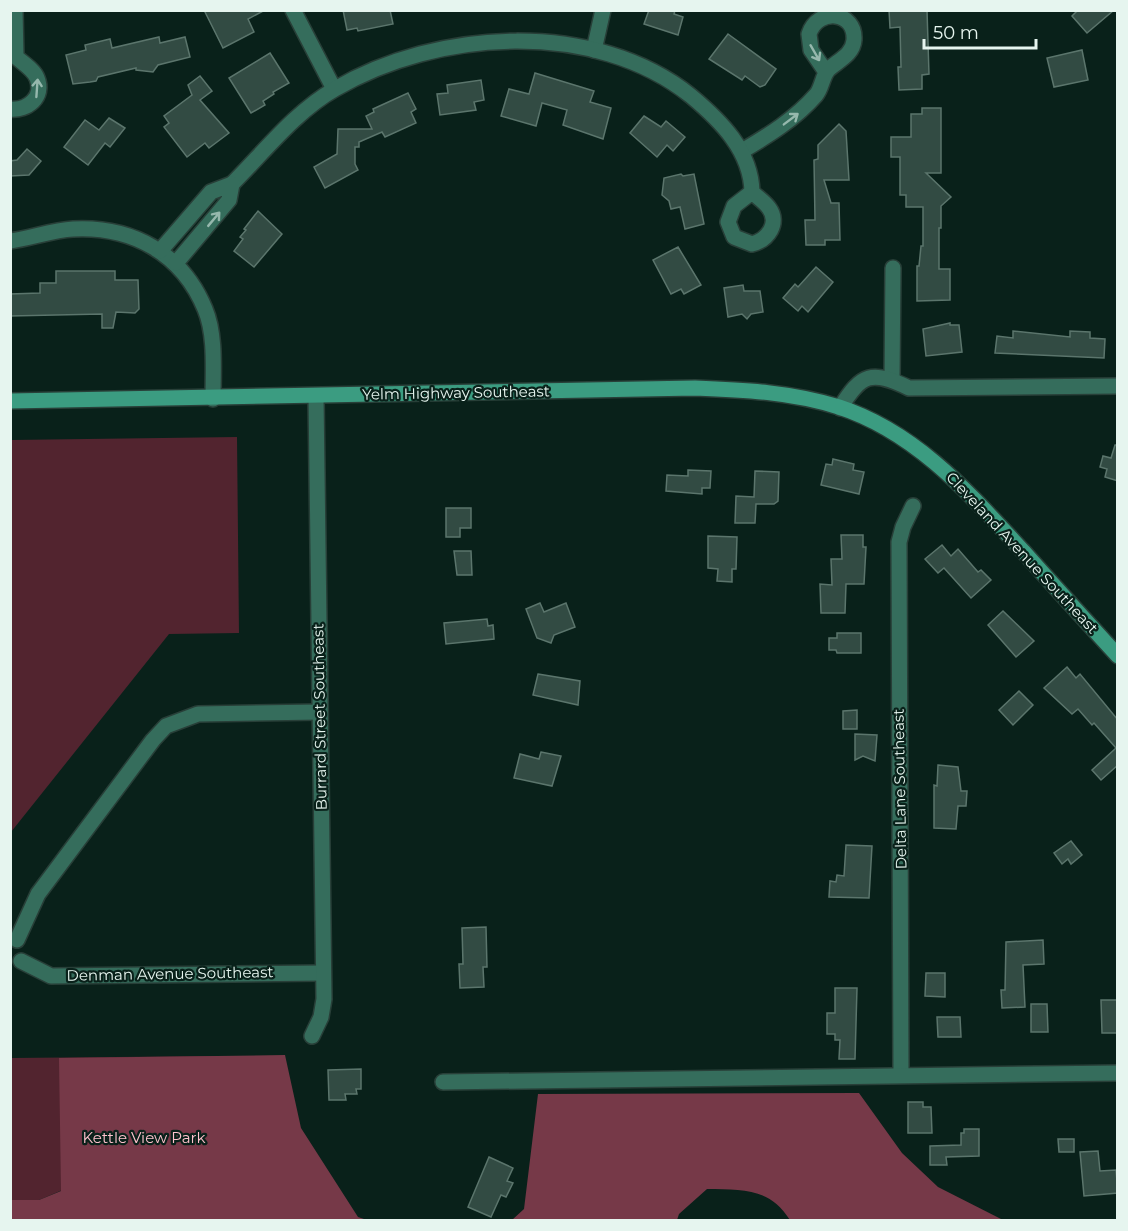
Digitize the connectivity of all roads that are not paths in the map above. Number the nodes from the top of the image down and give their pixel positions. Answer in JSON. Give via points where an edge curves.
{"nodes":[{"id":1,"x":15,"y":10,"type":"edge"},
{"id":2,"x":293,"y":10,"type":"edge"},
{"id":3,"x":603,"y":10,"type":"edge"},
{"id":4,"x":594,"y":50,"type":"junction"},
{"id":5,"x":13,"y":60,"type":"edge"},
{"id":6,"x":826,"y":72,"type":"dead end"},
{"id":7,"x":334,"y":89,"type":"junction"},
{"id":8,"x":10,"y":109,"type":"edge"},
{"id":9,"x":742,"y":151,"type":"junction"},
{"id":10,"x":232,"y":184,"type":"junction"},
{"id":11,"x":752,"y":192,"type":"dead end"},
{"id":12,"x":10,"y":241,"type":"edge"},
{"id":13,"x":160,"y":251,"type":"junction"},
{"id":14,"x":176,"y":263,"type":"junction"},
{"id":15,"x":893,"y":268,"type":"dead end"},
{"id":16,"x":892,"y":380,"type":"junction"},
{"id":17,"x":1118,"y":386,"type":"edge"},
{"id":18,"x":316,"y":397,"type":"junction"},
{"id":19,"x":213,"y":399,"type":"junction"},
{"id":20,"x":10,"y":401,"type":"edge"},
{"id":21,"x":840,"y":408,"type":"junction"},
{"id":22,"x":894,"y":433,"type":"joint"},
{"id":23,"x":913,"y":506,"type":"dead end"},
{"id":24,"x":1118,"y":656,"type":"edge"},
{"id":25,"x":320,"y":712,"type":"junction"},
{"id":26,"x":14,"y":940,"type":"edge"},
{"id":27,"x":16,"y":962,"type":"edge"},
{"id":28,"x":323,"y":973,"type":"junction"},
{"id":29,"x":312,"y":1036,"type":"dead end"},
{"id":30,"x":1118,"y":1073,"type":"edge"},
{"id":31,"x":901,"y":1075,"type":"junction"},
{"id":32,"x":443,"y":1082,"type":"dead end"}],
"edges":[{"from":1,"to":5,"type":"street"},
{"from":2,"to":7,"type":"street"},
{"from":3,"to":4,"type":"street"},
{"from":4,"to":7,"type":"street","via":[[543,42],[488,41],[424,53]]},
{"from":4,"to":9,"type":"street","via":[[647,67],[677,85],[712,113]]},
{"from":8,"to":5,"type":"street","one_way":true,"via":[[25,109],[39,92],[37,77]]},
{"from":9,"to":6,"type":"street","one_way":true,"via":[[801,112],[818,92]]},
{"from":7,"to":10,"type":"street","via":[[300,116]]},
{"from":9,"to":11,"type":"street","via":[[749,166]]},
{"from":10,"to":13,"type":"street","via":[[211,192]]},
{"from":14,"to":10,"type":"street","one_way":true,"via":[[229,200]]},
{"from":12,"to":13,"type":"street","via":[[71,229],[102,229],[140,240]]},
{"from":13,"to":14,"type":"street"},
{"from":14,"to":19,"type":"street","via":[[205,309],[212,345]]},
{"from":15,"to":16,"type":"street"},
{"from":16,"to":17,"type":"street","via":[[909,388]]},
{"from":16,"to":21,"type":"street","via":[[864,379],[854,385]]},
{"from":18,"to":19,"type":"main road","name":"Yelm Highway Southeast"},
{"from":18,"to":21,"type":"main road","name":"Yelm Highway Southeast","via":[[695,388],[762,390]]},
{"from":18,"to":25,"type":"street","name":"Burrard Street Southeast"},
{"from":19,"to":20,"type":"main road","name":"Yelm Highway Southeast"},
{"from":21,"to":22,"type":"main road","name":"Yelm Highway Southeast"},
{"from":22,"to":24,"type":"main road","name":"Cleveland Avenue Southeast","via":[[955,479]]},
{"from":23,"to":31,"type":"street","name":"Delta Lane Southeast","via":[[899,542]]},
{"from":25,"to":26,"type":"street","via":[[198,714],[166,726],[38,894]]},
{"from":25,"to":28,"type":"street","name":"Burrard Street Southeast"},
{"from":26,"to":27,"type":"street","via":[[24,947]]},
{"from":27,"to":28,"type":"street","name":"Denman Avenue Southeast","via":[[51,976]]},
{"from":28,"to":29,"type":"street","name":"Burrard Street Southeast","via":[[322,1009]]},
{"from":30,"to":31,"type":"street"},
{"from":31,"to":32,"type":"street"}]}
